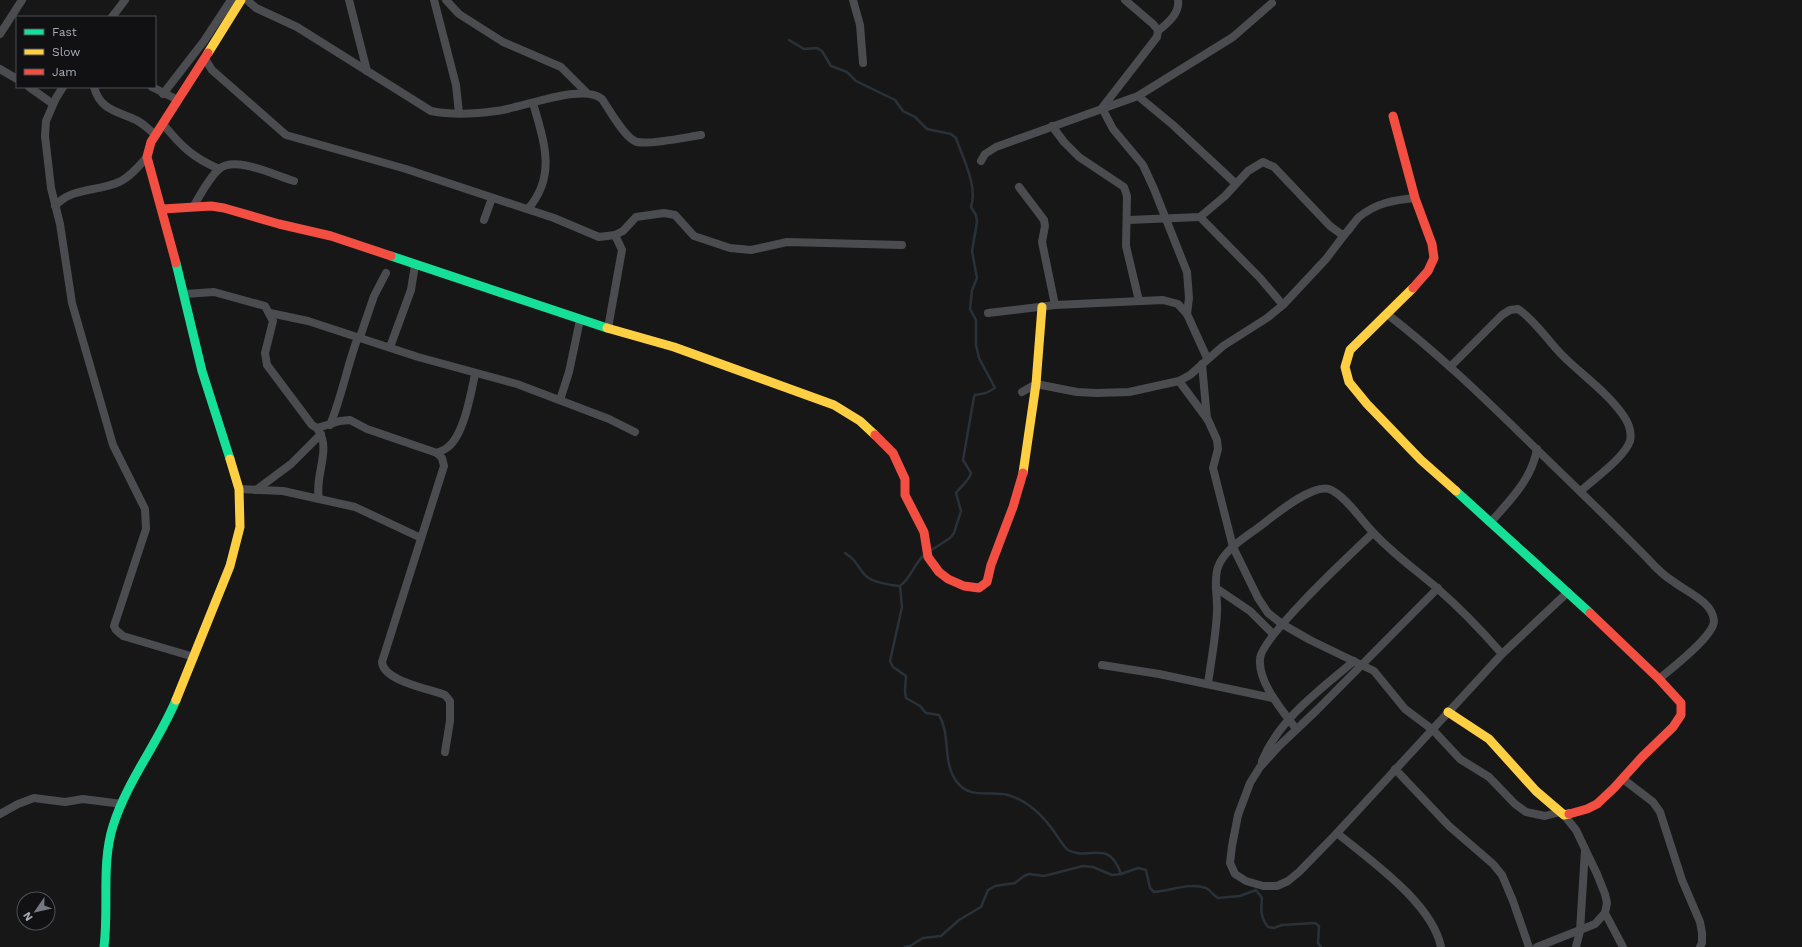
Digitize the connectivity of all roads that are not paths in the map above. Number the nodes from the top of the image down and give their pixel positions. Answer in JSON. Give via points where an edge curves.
{"nodes":[{"id":1,"x":22,"y":0,"type":"edge"},
{"id":2,"x":125,"y":0,"type":"edge"},
{"id":3,"x":231,"y":0,"type":"edge"},
{"id":4,"x":241,"y":0,"type":"edge"},
{"id":5,"x":247,"y":0,"type":"edge"},
{"id":6,"x":349,"y":0,"type":"edge"},
{"id":7,"x":434,"y":0,"type":"edge"},
{"id":8,"x":446,"y":0,"type":"edge"},
{"id":9,"x":853,"y":0,"type":"edge"},
{"id":10,"x":1125,"y":0,"type":"edge"},
{"id":11,"x":1178,"y":0,"type":"edge"},
{"id":12,"x":1272,"y":3,"type":"dead end"},
{"id":13,"x":113,"y":16,"type":"edge"},
{"id":14,"x":1158,"y":31,"type":"junction"},
{"id":15,"x":0,"y":34,"type":"edge"},
{"id":16,"x":205,"y":59,"type":"junction"},
{"id":17,"x":863,"y":63,"type":"dead end"},
{"id":18,"x":0,"y":69,"type":"edge"},
{"id":19,"x":368,"y":71,"type":"junction"},
{"id":20,"x":16,"y":78,"type":"edge"},
{"id":21,"x":30,"y":88,"type":"edge"},
{"id":22,"x":62,"y":88,"type":"edge"},
{"id":23,"x":94,"y":88,"type":"edge"},
{"id":24,"x":154,"y":88,"type":"edge"},
{"id":25,"x":587,"y":93,"type":"junction"},
{"id":26,"x":163,"y":94,"type":"junction"},
{"id":27,"x":1138,"y":96,"type":"junction"},
{"id":28,"x":178,"y":100,"type":"junction"},
{"id":29,"x":533,"y":103,"type":"junction"},
{"id":30,"x":53,"y":104,"type":"junction"},
{"id":31,"x":1102,"y":108,"type":"junction"},
{"id":32,"x":459,"y":113,"type":"junction"},
{"id":33,"x":1393,"y":116,"type":"dead end"},
{"id":34,"x":163,"y":124,"type":"junction"},
{"id":35,"x":1052,"y":126,"type":"junction"},
{"id":36,"x":156,"y":135,"type":"junction"},
{"id":37,"x":701,"y":135,"type":"dead end"},
{"id":38,"x":147,"y":157,"type":"junction"},
{"id":39,"x":981,"y":161,"type":"dead end"},
{"id":40,"x":219,"y":169,"type":"junction"},
{"id":41,"x":294,"y":181,"type":"dead end"},
{"id":42,"x":1235,"y":183,"type":"junction"},
{"id":43,"x":1018,"y":187,"type":"dead end"},
{"id":44,"x":492,"y":198,"type":"junction"},
{"id":45,"x":1415,"y":198,"type":"junction"},
{"id":46,"x":55,"y":206,"type":"junction"},
{"id":47,"x":193,"y":207,"type":"junction"},
{"id":48,"x":163,"y":209,"type":"junction"},
{"id":49,"x":528,"y":209,"type":"junction"},
{"id":50,"x":1200,"y":217,"type":"junction"},
{"id":51,"x":1166,"y":218,"type":"junction"},
{"id":52,"x":484,"y":220,"type":"dead end"},
{"id":53,"x":1128,"y":220,"type":"junction"},
{"id":54,"x":1345,"y":234,"type":"junction"},
{"id":55,"x":615,"y":236,"type":"junction"},
{"id":56,"x":902,"y":245,"type":"dead end"},
{"id":57,"x":415,"y":265,"type":"junction"},
{"id":58,"x":386,"y":273,"type":"dead end"},
{"id":59,"x":185,"y":294,"type":"junction"},
{"id":60,"x":1140,"y":301,"type":"junction"},
{"id":61,"x":1055,"y":305,"type":"junction"},
{"id":62,"x":1283,"y":305,"type":"junction"},
{"id":63,"x":1042,"y":307,"type":"junction"},
{"id":64,"x":270,"y":313,"type":"junction"},
{"id":65,"x":988,"y":313,"type":"dead end"},
{"id":66,"x":1187,"y":314,"type":"junction"},
{"id":67,"x":1388,"y":314,"type":"junction"},
{"id":68,"x":580,"y":320,"type":"junction"},
{"id":69,"x":608,"y":328,"type":"junction"},
{"id":70,"x":359,"y":337,"type":"junction"},
{"id":71,"x":390,"y":347,"type":"junction"},
{"id":72,"x":1204,"y":361,"type":"junction"},
{"id":73,"x":1450,"y":367,"type":"junction"},
{"id":74,"x":474,"y":374,"type":"junction"},
{"id":75,"x":1179,"y":381,"type":"junction"},
{"id":76,"x":1036,"y":384,"type":"junction"},
{"id":77,"x":1022,"y":392,"type":"dead end"},
{"id":78,"x":560,"y":400,"type":"junction"},
{"id":79,"x":1208,"y":420,"type":"junction"},
{"id":80,"x":330,"y":425,"type":"junction"},
{"id":81,"x":319,"y":431,"type":"junction"},
{"id":82,"x":635,"y":432,"type":"dead end"},
{"id":83,"x":1536,"y":449,"type":"junction"},
{"id":84,"x":437,"y":453,"type":"junction"},
{"id":85,"x":239,"y":489,"type":"junction"},
{"id":86,"x":255,"y":490,"type":"junction"},
{"id":87,"x":1581,"y":491,"type":"junction"},
{"id":88,"x":319,"y":499,"type":"junction"},
{"id":89,"x":1491,"y":522,"type":"junction"},
{"id":90,"x":1373,"y":532,"type":"junction"},
{"id":91,"x":421,"y":538,"type":"junction"},
{"id":92,"x":1233,"y":547,"type":"junction"},
{"id":93,"x":1216,"y":588,"type":"junction"},
{"id":94,"x":1438,"y":588,"type":"junction"},
{"id":95,"x":1568,"y":592,"type":"junction"},
{"id":96,"x":1282,"y":624,"type":"junction"},
{"id":97,"x":1273,"y":634,"type":"junction"},
{"id":98,"x":1502,"y":654,"type":"junction"},
{"id":99,"x":194,"y":657,"type":"junction"},
{"id":100,"x":1358,"y":663,"type":"junction"},
{"id":101,"x":1102,"y":665,"type":"dead end"},
{"id":102,"x":1659,"y":679,"type":"junction"},
{"id":103,"x":1208,"y":684,"type":"junction"},
{"id":104,"x":1274,"y":698,"type":"junction"},
{"id":105,"x":1448,"y":712,"type":"junction"},
{"id":106,"x":1290,"y":720,"type":"junction"},
{"id":107,"x":1296,"y":729,"type":"junction"},
{"id":108,"x":1433,"y":730,"type":"junction"},
{"id":109,"x":445,"y":752,"type":"dead end"},
{"id":110,"x":1260,"y":767,"type":"junction"},
{"id":111,"x":1395,"y":769,"type":"junction"},
{"id":112,"x":1623,"y":779,"type":"junction"},
{"id":113,"x":122,"y":804,"type":"junction"},
{"id":114,"x":0,"y":814,"type":"edge"},
{"id":115,"x":1562,"y":814,"type":"junction"},
{"id":116,"x":1337,"y":833,"type":"junction"},
{"id":117,"x":1585,"y":849,"type":"junction"},
{"id":118,"x":1604,"y":914,"type":"junction"},
{"id":119,"x":1580,"y":931,"type":"junction"},
{"id":120,"x":104,"y":947,"type":"edge"},
{"id":121,"x":1441,"y":947,"type":"edge"},
{"id":122,"x":1529,"y":947,"type":"edge"},
{"id":123,"x":1536,"y":947,"type":"edge"},
{"id":124,"x":1576,"y":947,"type":"edge"},
{"id":125,"x":1623,"y":947,"type":"edge"},
{"id":126,"x":1700,"y":947,"type":"edge"}],
"edges":[{"from":1,"to":15,"type":"street"},
{"from":2,"to":13,"type":"street"},
{"from":3,"to":26,"type":"street","via":[[204,41]]},
{"from":4,"to":16,"type":"street"},
{"from":5,"to":19,"type":"street","via":[[256,8],[297,27]]},
{"from":6,"to":19,"type":"street"},
{"from":7,"to":32,"type":"street","via":[[456,85]]},
{"from":8,"to":25,"type":"street","via":[[459,14],[504,42],[561,68]]},
{"from":9,"to":17,"type":"street","via":[[860,25]]},
{"from":10,"to":14,"type":"street","via":[[1154,24]]},
{"from":11,"to":14,"type":"street","via":[[1175,14]]},
{"from":12,"to":27,"type":"street","via":[[1233,37]]},
{"from":14,"to":31,"type":"street","via":[[1157,37]]},
{"from":16,"to":28,"type":"street"},
{"from":16,"to":44,"type":"street","via":[[212,70],[229,86],[286,135],[406,169]]},
{"from":18,"to":20,"type":"street"},
{"from":19,"to":32,"type":"street","via":[[431,111]]},
{"from":21,"to":30,"type":"street"},
{"from":22,"to":30,"type":"street"},
{"from":23,"to":36,"type":"street","via":[[103,105],[113,112],[137,120]]},
{"from":24,"to":26,"type":"street"},
{"from":25,"to":29,"type":"street"},
{"from":25,"to":37,"type":"street","via":[[598,95],[629,137],[637,142]]},
{"from":26,"to":28,"type":"street"},
{"from":27,"to":31,"type":"street"},
{"from":27,"to":42,"type":"street"},
{"from":28,"to":34,"type":"street"},
{"from":29,"to":32,"type":"street","via":[[495,112]]},
{"from":29,"to":49,"type":"street","via":[[544,142],[546,166],[537,198]]},
{"from":30,"to":46,"type":"street","via":[[46,121],[44,136]]},
{"from":31,"to":35,"type":"street"},
{"from":31,"to":51,"type":"street","via":[[1113,129],[1143,165]]},
{"from":33,"to":45,"type":"street"},
{"from":34,"to":36,"type":"street"},
{"from":34,"to":40,"type":"street","via":[[183,148],[196,158]]},
{"from":35,"to":39,"type":"street","via":[[996,147],[985,154]]},
{"from":35,"to":53,"type":"street","via":[[1079,157],[1124,188],[1128,196]]},
{"from":36,"to":38,"type":"street"},
{"from":38,"to":46,"type":"street","via":[[121,182],[71,194],[62,198]]},
{"from":38,"to":48,"type":"street"},
{"from":40,"to":41,"type":"street","via":[[230,164],[242,164]]},
{"from":40,"to":47,"type":"street"},
{"from":42,"to":50,"type":"street","via":[[1225,196]]},
{"from":42,"to":54,"type":"street","via":[[1263,162],[1274,167],[1330,226]]},
{"from":43,"to":61,"type":"street","via":[[1044,220],[1042,242]]},
{"from":44,"to":49,"type":"street"},
{"from":44,"to":52,"type":"street"},
{"from":45,"to":54,"type":"street","via":[[1379,204],[1360,217]]},
{"from":45,"to":67,"type":"street","via":[[1432,244],[1434,258],[1428,271]]},
{"from":46,"to":99,"type":"street","via":[[72,303],[113,445],[145,509],[146,529],[114,626],[123,636]]},
{"from":47,"to":48,"type":"street"},
{"from":47,"to":57,"type":"street","via":[[224,208],[331,236]]},
{"from":48,"to":59,"type":"street"},
{"from":49,"to":55,"type":"street","via":[[599,237]]},
{"from":50,"to":51,"type":"street"},
{"from":50,"to":62,"type":"street"},
{"from":51,"to":53,"type":"street"},
{"from":51,"to":66,"type":"street","via":[[1186,272],[1189,298]]},
{"from":53,"to":60,"type":"street","via":[[1126,246]]},
{"from":54,"to":62,"type":"street","via":[[1326,259]]},
{"from":55,"to":56,"type":"street","via":[[636,217],[664,213],[675,215],[694,236],[730,248],[751,250],[787,242]]},
{"from":55,"to":69,"type":"street","via":[[622,250]]},
{"from":57,"to":68,"type":"street"},
{"from":57,"to":71,"type":"street","via":[[410,290]]},
{"from":58,"to":70,"type":"street","via":[[374,296]]},
{"from":59,"to":64,"type":"street","via":[[223,293],[265,306]]},
{"from":59,"to":85,"type":"street","via":[[202,371]]},
{"from":60,"to":61,"type":"street"},
{"from":60,"to":66,"type":"street","via":[[1163,300],[1178,304]]},
{"from":61,"to":63,"type":"street"},
{"from":62,"to":72,"type":"street"},
{"from":63,"to":65,"type":"street"},
{"from":63,"to":76,"type":"street"},
{"from":64,"to":70,"type":"street","via":[[308,321]]},
{"from":64,"to":81,"type":"street","via":[[273,321],[265,353],[268,365]]},
{"from":66,"to":72,"type":"street"},
{"from":67,"to":73,"type":"street"},
{"from":67,"to":89,"type":"street","via":[[1350,350],[1345,367],[1349,382],[1421,460]]},
{"from":68,"to":69,"type":"street"},
{"from":68,"to":78,"type":"street"},
{"from":69,"to":76,"type":"street","via":[[674,346],[834,405],[860,421],[894,453],[905,479],[906,495],[924,532],[927,553],[933,566],[948,579],[971,587],[979,588],[987,582],[998,543],[1013,507],[1024,469]]},
{"from":70,"to":71,"type":"street"},
{"from":70,"to":80,"type":"street"},
{"from":71,"to":74,"type":"street"},
{"from":72,"to":75,"type":"street"},
{"from":72,"to":79,"type":"street"},
{"from":73,"to":83,"type":"street"},
{"from":73,"to":87,"type":"street","via":[[1502,315],[1518,309],[1526,314],[1561,354],[1610,400],[1623,415],[1630,429],[1630,440],[1625,450]]},
{"from":74,"to":78,"type":"street","via":[[516,384]]},
{"from":74,"to":84,"type":"street","via":[[470,402],[453,443]]},
{"from":75,"to":76,"type":"street","via":[[1129,392],[1097,393]]},
{"from":75,"to":79,"type":"street"},
{"from":76,"to":77,"type":"street"},
{"from":78,"to":82,"type":"street"},
{"from":79,"to":92,"type":"street","via":[[1217,440],[1218,449],[1213,468]]},
{"from":80,"to":81,"type":"street"},
{"from":80,"to":84,"type":"street","via":[[350,420],[367,429]]},
{"from":81,"to":86,"type":"street","via":[[291,464]]},
{"from":81,"to":88,"type":"street","via":[[324,448],[317,488]]},
{"from":83,"to":87,"type":"street"},
{"from":83,"to":89,"type":"street","via":[[1534,462],[1527,477]]},
{"from":84,"to":91,"type":"street","via":[[442,458],[444,466]]},
{"from":85,"to":86,"type":"street"},
{"from":85,"to":99,"type":"street","via":[[240,527],[230,566]]},
{"from":86,"to":88,"type":"street","via":[[283,491]]},
{"from":87,"to":102,"type":"street","via":[[1650,561],[1712,611],[1714,622],[1709,633]]},
{"from":88,"to":91,"type":"street","via":[[355,507]]},
{"from":89,"to":95,"type":"street"},
{"from":90,"to":92,"type":"street","via":[[1341,497],[1328,489],[1318,490],[1302,497]]},
{"from":90,"to":94,"type":"street","via":[[1418,574]]},
{"from":90,"to":96,"type":"street"},
{"from":91,"to":109,"type":"street","via":[[382,667],[399,680],[445,695],[450,701]]},
{"from":92,"to":93,"type":"street","via":[[1222,558],[1217,569]]},
{"from":92,"to":96,"type":"street","via":[[1258,598],[1268,613]]},
{"from":93,"to":97,"type":"street","via":[[1250,611]]},
{"from":93,"to":103,"type":"street","via":[[1217,612]]},
{"from":94,"to":98,"type":"street"},
{"from":94,"to":100,"type":"street"},
{"from":95,"to":98,"type":"street"},
{"from":95,"to":102,"type":"street"},
{"from":96,"to":97,"type":"street"},
{"from":96,"to":100,"type":"street"},
{"from":97,"to":104,"type":"street","via":[[1260,659],[1263,676]]},
{"from":98,"to":105,"type":"street"},
{"from":99,"to":113,"type":"street","via":[[172,709]]},
{"from":100,"to":106,"type":"street","via":[[1310,699]]},
{"from":100,"to":107,"type":"street","via":[[1317,710]]},
{"from":100,"to":108,"type":"street","via":[[1374,672],[1405,709]]},
{"from":101,"to":103,"type":"street"},
{"from":102,"to":112,"type":"street","via":[[1681,702],[1681,715],[1673,727]]},
{"from":103,"to":104,"type":"street"},
{"from":104,"to":106,"type":"street"},
{"from":105,"to":108,"type":"street"},
{"from":105,"to":115,"type":"street","via":[[1494,744],[1540,796]]},
{"from":106,"to":107,"type":"street"},
{"from":106,"to":110,"type":"street","via":[[1271,743]]},
{"from":107,"to":110,"type":"street"},
{"from":108,"to":111,"type":"street"},
{"from":108,"to":115,"type":"street","via":[[1460,759],[1489,777],[1526,812],[1545,816]]},
{"from":110,"to":116,"type":"street","via":[[1250,783],[1238,815],[1230,863],[1235,874],[1246,881],[1263,886],[1278,886],[1299,872]]},
{"from":111,"to":116,"type":"street"},
{"from":111,"to":122,"type":"street","via":[[1449,826],[1502,875]]},
{"from":112,"to":115,"type":"street","via":[[1603,799],[1586,810]]},
{"from":112,"to":126,"type":"street","via":[[1653,802],[1660,812],[1682,880],[1700,922]]},
{"from":113,"to":114,"type":"street","via":[[83,799],[65,802],[34,798]]},
{"from":113,"to":120,"type":"street","via":[[113,826],[107,857]]},
{"from":115,"to":117,"type":"street","via":[[1576,830]]},
{"from":116,"to":121,"type":"street","via":[[1415,901],[1431,920]]},
{"from":117,"to":118,"type":"street","via":[[1605,894],[1607,903]]},
{"from":117,"to":119,"type":"street"},
{"from":118,"to":119,"type":"street","via":[[1595,924]]},
{"from":118,"to":125,"type":"street"},
{"from":119,"to":123,"type":"street"},
{"from":119,"to":124,"type":"street"}]}
